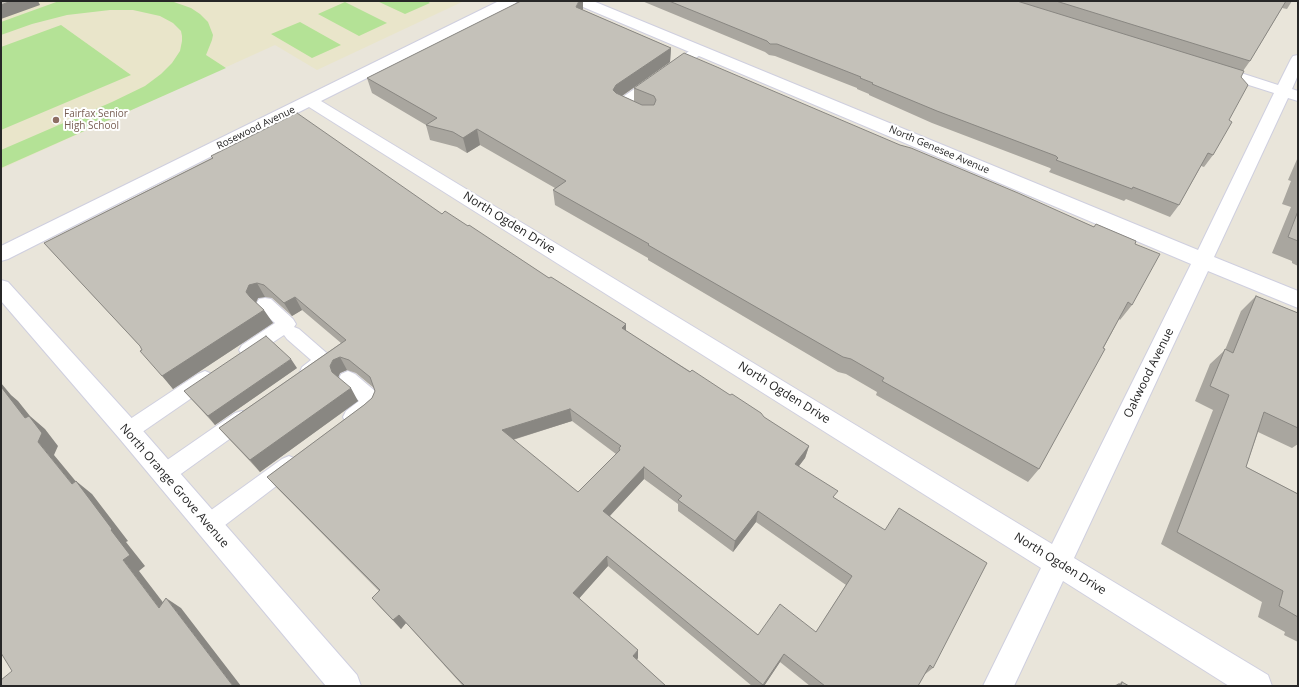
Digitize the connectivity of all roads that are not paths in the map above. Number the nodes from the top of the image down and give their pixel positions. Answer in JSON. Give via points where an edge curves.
{"nodes":[{"id":1,"x":510,"y":1,"type":"edge"},
{"id":2,"x":581,"y":1,"type":"edge"},
{"id":3,"x":699,"y":50,"type":"junction"},
{"id":4,"x":1298,"y":59,"type":"edge"},
{"id":5,"x":1203,"y":66,"type":"edge"},
{"id":6,"x":1290,"y":93,"type":"edge"},
{"id":7,"x":310,"y":101,"type":"junction"},
{"id":8,"x":648,"y":116,"type":"edge"},
{"id":9,"x":1,"y":254,"type":"edge"},
{"id":10,"x":1203,"y":260,"type":"junction"},
{"id":11,"x":1,"y":287,"type":"edge"},
{"id":12,"x":1298,"y":300,"type":"edge"},
{"id":13,"x":264,"y":304,"type":"edge"},
{"id":14,"x":293,"y":334,"type":"dead end"},
{"id":15,"x":237,"y":358,"type":"edge"},
{"id":16,"x":218,"y":371,"type":"edge"},
{"id":17,"x":348,"y":379,"type":"edge"},
{"id":18,"x":293,"y":383,"type":"edge"},
{"id":19,"x":256,"y":409,"type":"edge"},
{"id":20,"x":338,"y":428,"type":"edge"},
{"id":21,"x":128,"y":431,"type":"junction"},
{"id":22,"x":307,"y":452,"type":"edge"},
{"id":23,"x":164,"y":474,"type":"junction"},
{"id":24,"x":208,"y":525,"type":"junction"},
{"id":25,"x":1058,"y":562,"type":"junction"},
{"id":26,"x":346,"y":686,"type":"edge"},
{"id":27,"x":998,"y":686,"type":"edge"},
{"id":28,"x":1257,"y":686,"type":"edge"}],
"edges":[{"from":1,"to":7,"type":"street","name":"Rosewood Avenue"},
{"from":2,"to":3,"type":"street","name":"North Genesee Avenue"},
{"from":3,"to":8,"type":"lane","via":[[622,104]]},
{"from":3,"to":10,"type":"street","name":"North Genesee Avenue"},
{"from":4,"to":6,"type":"street","name":"Oakwood Avenue"},
{"from":5,"to":6,"type":"street"},
{"from":6,"to":10,"type":"street","name":"Oakwood Avenue"},
{"from":7,"to":9,"type":"street","name":"Rosewood Avenue"},
{"from":7,"to":25,"type":"street","name":"North Ogden Drive"},
{"from":10,"to":12,"type":"street","name":"North Genesee Avenue"},
{"from":10,"to":25,"type":"street","name":"Oakwood Avenue"},
{"from":11,"to":21,"type":"street","name":"North Orange Grove Avenue"},
{"from":13,"to":15,"type":"lane","via":[[288,324]]},
{"from":14,"to":18,"type":"lane","via":[[324,361]]},
{"from":16,"to":21,"type":"lane"},
{"from":17,"to":20,"type":"lane","via":[[368,397],[370,403]]},
{"from":19,"to":23,"type":"lane"},
{"from":21,"to":23,"type":"street","name":"North Orange Grove Avenue"},
{"from":22,"to":24,"type":"lane"},
{"from":23,"to":24,"type":"street","name":"North Orange Grove Avenue"},
{"from":24,"to":26,"type":"street","name":"North Orange Grove Avenue"},
{"from":25,"to":27,"type":"street","name":"Oakwood Avenue"},
{"from":25,"to":28,"type":"street","name":"North Ogden Drive"}]}
